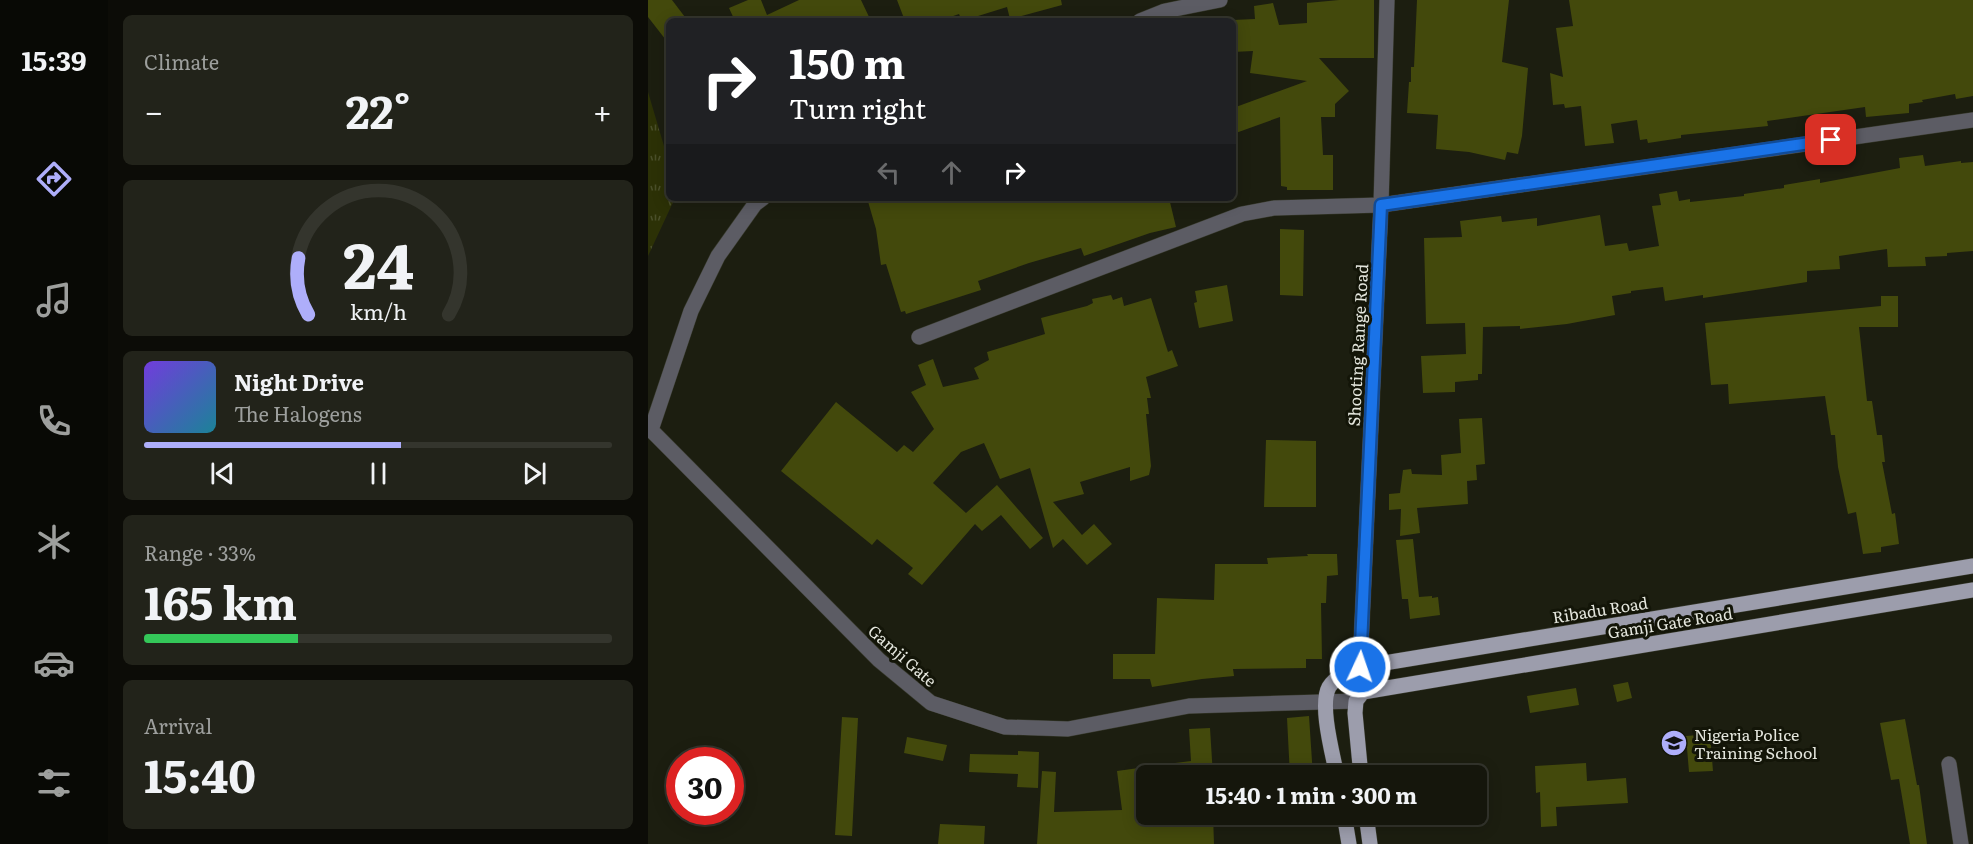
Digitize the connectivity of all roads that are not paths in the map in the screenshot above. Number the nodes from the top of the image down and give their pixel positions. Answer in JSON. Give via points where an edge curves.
{"nodes":[{"id":1,"x":1220,"y":0,"type":"edge"},
{"id":2,"x":1387,"y":0,"type":"edge"},
{"id":3,"x":1148,"y":18,"type":"edge"},
{"id":4,"x":1973,"y":120,"type":"edge"},
{"id":5,"x":759,"y":201,"type":"edge"},
{"id":6,"x":1381,"y":205,"type":"junction"},
{"id":7,"x":919,"y":337,"type":"dead end"},
{"id":8,"x":1973,"y":566,"type":"edge"},
{"id":9,"x":1973,"y":590,"type":"edge"},
{"id":10,"x":1360,"y":667,"type":"junction"},
{"id":11,"x":1364,"y":694,"type":"junction"},
{"id":12,"x":1325,"y":703,"type":"junction"},
{"id":13,"x":1949,"y":764,"type":"dead end"},
{"id":14,"x":1335,"y":765,"type":"edge"},
{"id":15,"x":1360,"y":765,"type":"edge"},
{"id":16,"x":1346,"y":825,"type":"edge"},
{"id":17,"x":1367,"y":825,"type":"edge"},
{"id":18,"x":1349,"y":844,"type":"edge"},
{"id":19,"x":1370,"y":844,"type":"edge"},
{"id":20,"x":1961,"y":844,"type":"edge"}],
"edges":[{"from":1,"to":3,"type":"street"},
{"from":2,"to":6,"type":"street","name":"Shooting Range Road"},
{"from":4,"to":6,"type":"street"},
{"from":5,"to":12,"type":"street","name":"Gamji Gate","via":[[718,256],[691,311],[651,430],[879,660],[931,703],[1005,727],[1068,729],[1189,706]]},
{"from":6,"to":7,"type":"street","via":[[1274,208],[1242,214]]},
{"from":6,"to":10,"type":"street","name":"Shooting Range Road"},
{"from":8,"to":10,"type":"main road","name":"Ribadu Road"},
{"from":9,"to":11,"type":"main road","name":"Gamji Gate Road"},
{"from":10,"to":11,"type":"street","name":"Shooting Range Road"},
{"from":10,"to":12,"type":"main road","name":"Ribadu Road","via":[[1334,681],[1327,689]]},
{"from":11,"to":12,"type":"street","name":"Gamji Gate"},
{"from":11,"to":15,"type":"main road","via":[[1355,713]]},
{"from":12,"to":14,"type":"main road"},
{"from":13,"to":20,"type":"street"},
{"from":16,"to":18,"type":"main road"},
{"from":17,"to":19,"type":"main road"}]}
